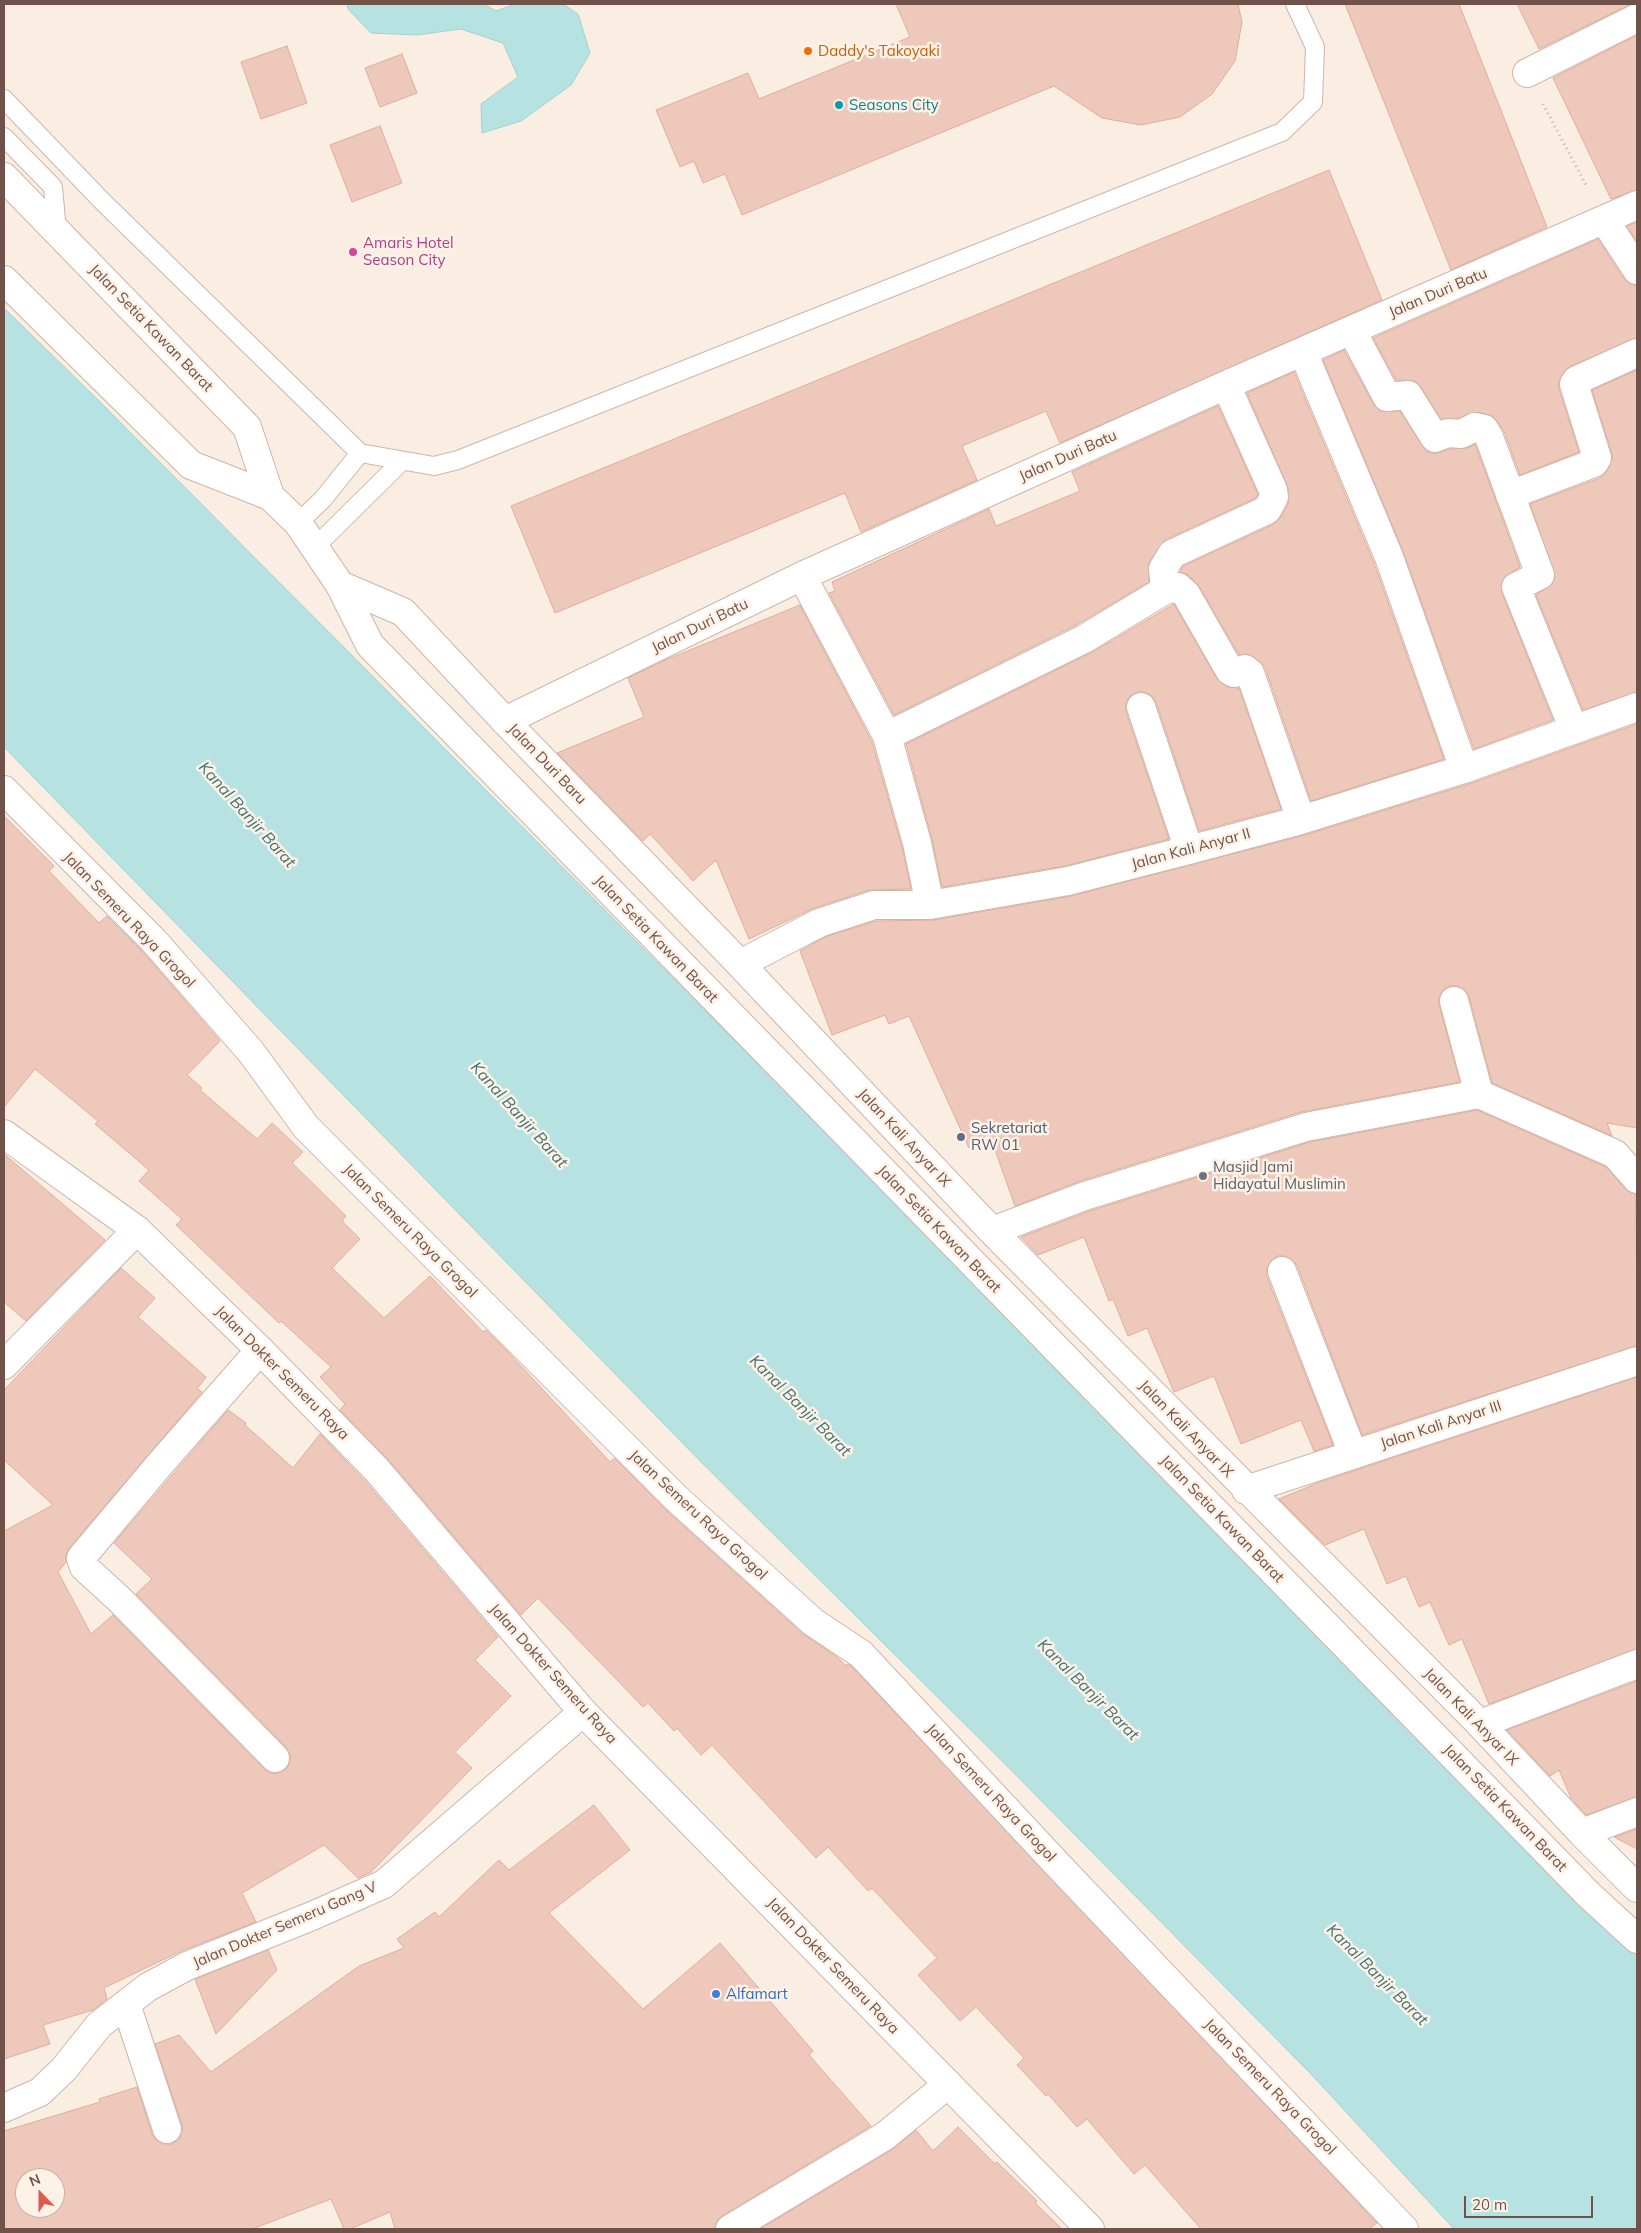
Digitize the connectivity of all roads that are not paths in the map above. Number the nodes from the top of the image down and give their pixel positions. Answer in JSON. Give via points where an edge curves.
{"nodes":[{"id":1,"x":1295,"y":4,"type":"edge"},
{"id":2,"x":1637,"y":18,"type":"edge"},
{"id":3,"x":1527,"y":73,"type":"road end"},
{"id":4,"x":4,"y":100,"type":"edge"},
{"id":5,"x":4,"y":137,"type":"edge"},
{"id":6,"x":4,"y":177,"type":"edge"},
{"id":7,"x":1637,"y":205,"type":"edge"},
{"id":8,"x":1605,"y":221,"type":"junction"},
{"id":9,"x":57,"y":231,"type":"junction"},
{"id":10,"x":1637,"y":270,"type":"edge"},
{"id":11,"x":4,"y":280,"type":"edge"},
{"id":12,"x":1352,"y":331,"type":"junction"},
{"id":13,"x":1303,"y":352,"type":"junction"},
{"id":14,"x":1637,"y":354,"type":"edge"},
{"id":15,"x":1226,"y":385,"type":"junction"},
{"id":16,"x":360,"y":453,"type":"junction"},
{"id":17,"x":401,"y":462,"type":"junction"},
{"id":18,"x":1510,"y":495,"type":"junction"},
{"id":19,"x":270,"y":496,"type":"junction"},
{"id":20,"x":298,"y":523,"type":"junction"},
{"id":21,"x":315,"y":547,"type":"junction"},
{"id":22,"x":802,"y":576,"type":"junction"},
{"id":23,"x":340,"y":584,"type":"junction"},
{"id":24,"x":1165,"y":590,"type":"junction"},
{"id":25,"x":1141,"y":707,"type":"dead end"},
{"id":26,"x":1637,"y":707,"type":"edge"},
{"id":27,"x":505,"y":721,"type":"junction"},
{"id":28,"x":1574,"y":730,"type":"junction"},
{"id":29,"x":887,"y":736,"type":"junction"},
{"id":30,"x":1464,"y":769,"type":"junction"},
{"id":31,"x":4,"y":790,"type":"edge"},
{"id":32,"x":1301,"y":820,"type":"junction"},
{"id":33,"x":1189,"y":850,"type":"junction"},
{"id":34,"x":930,"y":905,"type":"junction"},
{"id":35,"x":740,"y":964,"type":"junction"},
{"id":36,"x":1454,"y":1001,"type":"dead end"},
{"id":37,"x":1479,"y":1094,"type":"junction"},
{"id":38,"x":4,"y":1134,"type":"edge"},
{"id":39,"x":1637,"y":1179,"type":"edge"},
{"id":40,"x":137,"y":1230,"type":"junction"},
{"id":41,"x":992,"y":1232,"type":"junction"},
{"id":42,"x":1282,"y":1271,"type":"dead end"},
{"id":43,"x":260,"y":1350,"type":"junction"},
{"id":44,"x":1637,"y":1361,"type":"edge"},
{"id":45,"x":4,"y":1365,"type":"edge"},
{"id":46,"x":1353,"y":1454,"type":"junction"},
{"id":47,"x":1246,"y":1490,"type":"junction"},
{"id":48,"x":1637,"y":1664,"type":"edge"},
{"id":49,"x":583,"y":1712,"type":"junction"},
{"id":50,"x":1480,"y":1724,"type":"junction"},
{"id":51,"x":274,"y":1758,"type":"dead end"},
{"id":52,"x":1637,"y":1812,"type":"edge"},
{"id":53,"x":1582,"y":1833,"type":"junction"},
{"id":54,"x":1637,"y":1888,"type":"edge"},
{"id":55,"x":1637,"y":1940,"type":"edge"},
{"id":56,"x":126,"y":2004,"type":"junction"},
{"id":57,"x":948,"y":2084,"type":"junction"},
{"id":58,"x":4,"y":2108,"type":"edge"},
{"id":59,"x":168,"y":2129,"type":"dead end"},
{"id":60,"x":730,"y":2229,"type":"edge"},
{"id":61,"x":1090,"y":2229,"type":"edge"},
{"id":62,"x":1404,"y":2229,"type":"edge"}],
"edges":[{"from":1,"to":17,"type":"lane","via":[[1315,47],[1313,102],[1282,132],[458,460],[434,466]]},
{"from":2,"to":3,"type":"street"},
{"from":4,"to":16,"type":"lane"},
{"from":5,"to":9,"type":"lane","via":[[53,187]]},
{"from":6,"to":9,"type":"street","name":"Jalan Setia Kawan Barat"},
{"from":7,"to":8,"type":"street","name":"Jalan Duri Batu"},
{"from":8,"to":10,"type":"street"},
{"from":8,"to":12,"type":"street","name":"Jalan Duri Batu"},
{"from":9,"to":19,"type":"street","name":"Jalan Setia Kawan Barat","via":[[247,427]]},
{"from":11,"to":19,"type":"street","name":"Jalan Setia Kawan Barat","via":[[191,465]]},
{"from":12,"to":13,"type":"street","name":"Jalan Duri Batu"},
{"from":12,"to":18,"type":"street","via":[[1387,397],[1408,395],[1435,438],[1448,433],[1461,434],[1475,427],[1484,429]]},
{"from":13,"to":15,"type":"street","name":"Jalan Duri Batu"},
{"from":13,"to":30,"type":"street","via":[[1385,549]]},
{"from":14,"to":18,"type":"street","via":[[1574,384],[1597,458],[1594,462]]},
{"from":15,"to":22,"type":"street","name":"Jalan Duri Batu"},
{"from":15,"to":24,"type":"street","via":[[1274,497],[1267,510],[1172,554],[1163,569]]},
{"from":16,"to":17,"type":"lane"},
{"from":16,"to":20,"type":"lane","via":[[323,499]]},
{"from":17,"to":21,"type":"lane"},
{"from":18,"to":28,"type":"street","via":[[1540,575],[1516,587]]},
{"from":19,"to":20,"type":"street","name":"Jalan Setia Kawan Barat"},
{"from":20,"to":21,"type":"street","name":"Jalan Setia Kawan Barat"},
{"from":21,"to":23,"type":"street","name":"Jalan Setia Kawan Barat"},
{"from":22,"to":27,"type":"street","name":"Jalan Duri Batu"},
{"from":22,"to":29,"type":"street"},
{"from":23,"to":27,"type":"street","name":"Jalan Duri Baru","via":[[403,612]]},
{"from":23,"to":55,"type":"street","name":"Jalan Setia Kawan Barat","via":[[370,645],[1582,1888]]},
{"from":24,"to":29,"type":"street","via":[[1084,639]]},
{"from":24,"to":32,"type":"street","via":[[1178,587],[1186,594],[1230,672],[1245,669],[1250,673]]},
{"from":25,"to":33,"type":"street"},
{"from":26,"to":28,"type":"street","name":"Jalan Kali Anyar II"},
{"from":27,"to":35,"type":"street","name":"Jalan Duri Baru"},
{"from":28,"to":30,"type":"street","name":"Jalan Kali Anyar II"},
{"from":29,"to":34,"type":"street","via":[[917,843]]},
{"from":30,"to":32,"type":"street","name":"Jalan Kali Anyar II"},
{"from":31,"to":62,"type":"street","name":"Jalan Semeru Raya Grogol","via":[[154,941],[251,1052],[306,1127],[676,1498],[813,1622],[861,1654]]},
{"from":32,"to":33,"type":"street","name":"Jalan Kali Anyar II"},
{"from":33,"to":34,"type":"street","name":"Jalan Kali Anyar II","via":[[1068,881]]},
{"from":34,"to":35,"type":"street","name":"Jalan Kali Anyar II","via":[[874,905],[820,923]]},
{"from":35,"to":41,"type":"street","name":"Jalan Kali Anyar IX"},
{"from":36,"to":37,"type":"street"},
{"from":37,"to":39,"type":"street","via":[[1615,1154]]},
{"from":37,"to":41,"type":"street","via":[[1306,1127],[1084,1196]]},
{"from":38,"to":40,"type":"street","name":"Jalan Dokter Semeru Raya"},
{"from":40,"to":43,"type":"street","name":"Jalan Dokter Semeru Raya"},
{"from":40,"to":45,"type":"street"},
{"from":41,"to":47,"type":"street","name":"Jalan Kali Anyar IX"},
{"from":42,"to":46,"type":"street"},
{"from":43,"to":49,"type":"street","name":"Jalan Dokter Semeru Raya","via":[[376,1469]]},
{"from":43,"to":51,"type":"street","via":[[81,1558],[84,1567]]},
{"from":44,"to":46,"type":"street","name":"Jalan Kali Anyar III"},
{"from":46,"to":47,"type":"street","name":"Jalan Kali Anyar III"},
{"from":47,"to":50,"type":"street","name":"Jalan Kali Anyar IX"},
{"from":48,"to":50,"type":"street"},
{"from":49,"to":56,"type":"street","name":"Jalan Dokter Semeru Gang V","via":[[384,1884],[187,1966],[148,1987]]},
{"from":49,"to":57,"type":"street","name":"Jalan Dokter Semeru Raya"},
{"from":50,"to":53,"type":"street","name":"Jalan Kali Anyar IX"},
{"from":52,"to":53,"type":"street"},
{"from":53,"to":54,"type":"street","name":"Jalan Kali Anyar IX"},
{"from":56,"to":58,"type":"street","name":"Jalan Dokter Semeru Gang V","via":[[99,2025],[64,2069],[40,2092]]},
{"from":56,"to":59,"type":"street"},
{"from":57,"to":60,"type":"street","via":[[885,2136]]},
{"from":57,"to":61,"type":"street","name":"Jalan Dokter Semeru Raya"}]}
